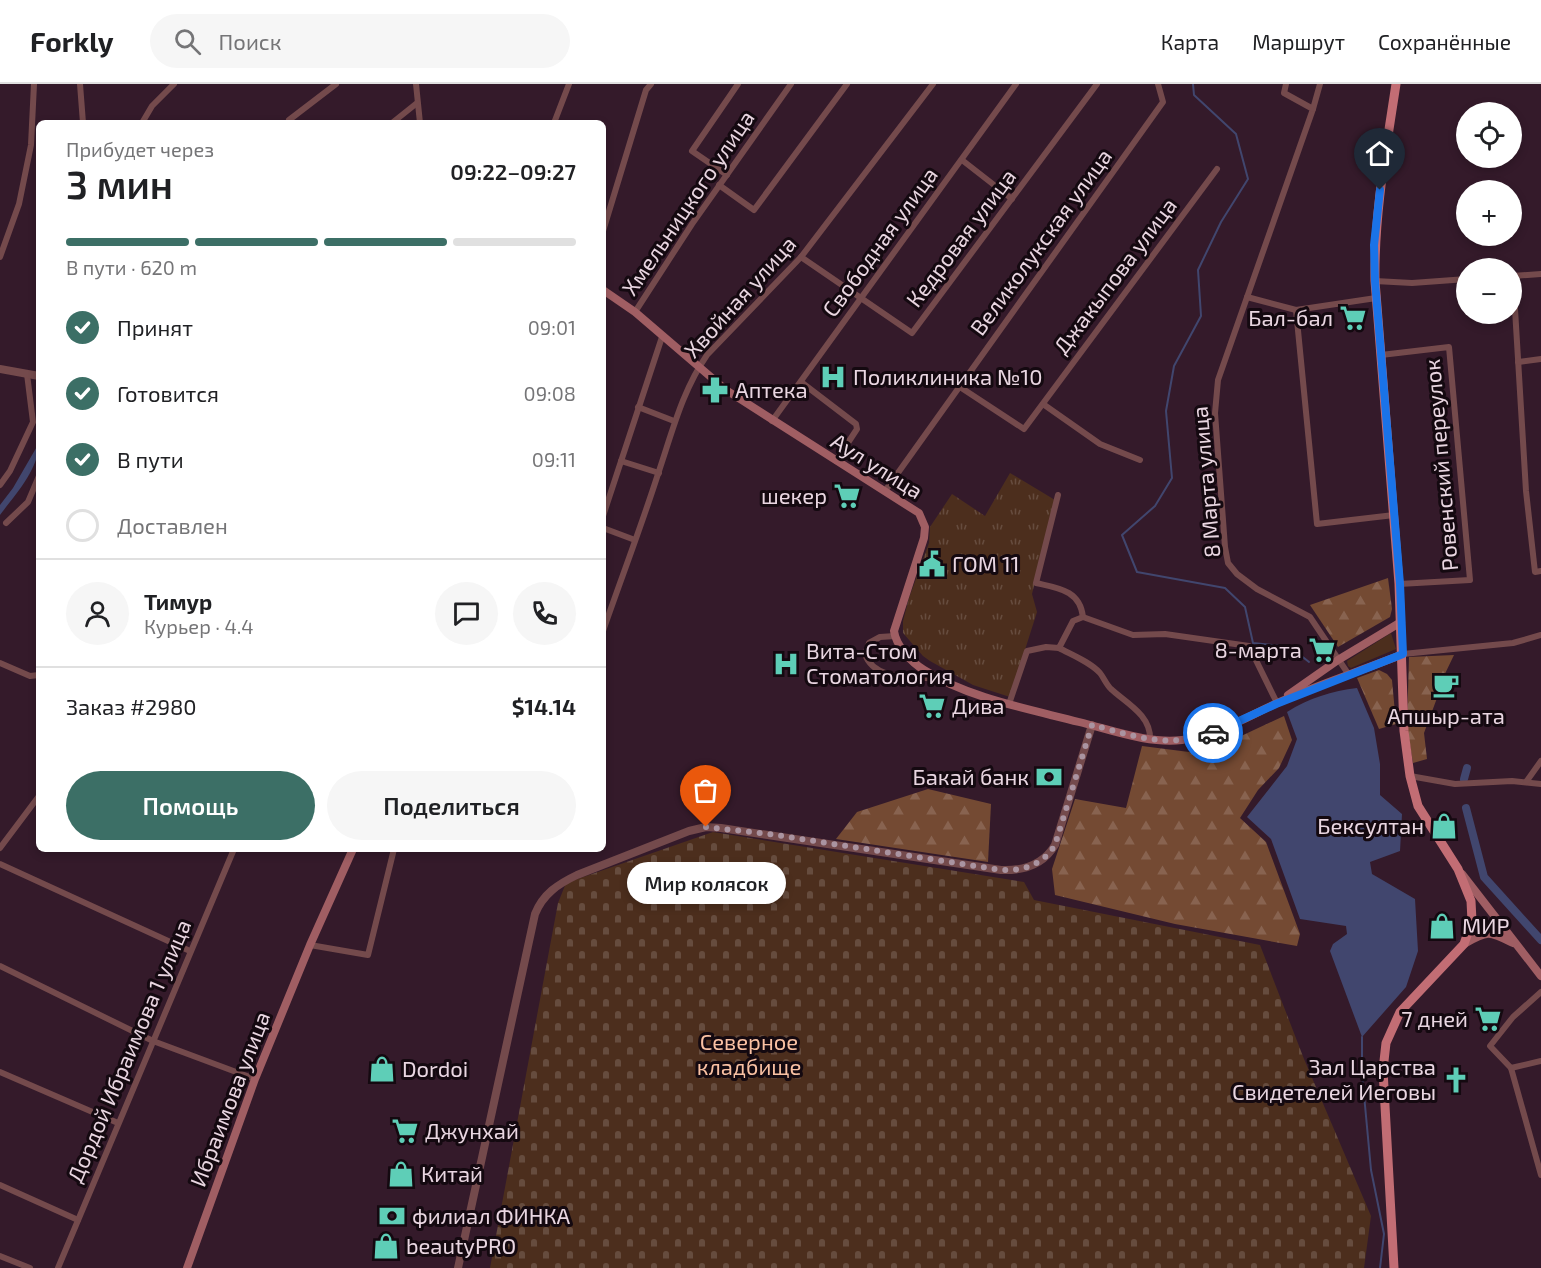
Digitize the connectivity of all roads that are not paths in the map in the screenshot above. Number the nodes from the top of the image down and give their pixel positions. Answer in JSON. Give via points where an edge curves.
{"nodes":[{"id":1,"x":34,"y":84,"type":"edge"},
{"id":2,"x":80,"y":84,"type":"edge"},
{"id":3,"x":174,"y":84,"type":"edge"},
{"id":4,"x":336,"y":84,"type":"edge"},
{"id":5,"x":416,"y":84,"type":"edge"},
{"id":6,"x":569,"y":84,"type":"edge"},
{"id":7,"x":738,"y":84,"type":"edge"},
{"id":8,"x":791,"y":84,"type":"edge"},
{"id":9,"x":847,"y":84,"type":"edge"},
{"id":10,"x":933,"y":84,"type":"edge"},
{"id":11,"x":1016,"y":84,"type":"edge"},
{"id":12,"x":1097,"y":84,"type":"edge"},
{"id":13,"x":1158,"y":84,"type":"edge"},
{"id":14,"x":1286,"y":84,"type":"edge"},
{"id":15,"x":1320,"y":84,"type":"edge"},
{"id":16,"x":1396,"y":84,"type":"edge"},
{"id":17,"x":648,"y":86,"type":"edge"},
{"id":18,"x":417,"y":103,"type":"junction"},
{"id":19,"x":1313,"y":109,"type":"junction"},
{"id":20,"x":83,"y":120,"type":"edge"},
{"id":21,"x":144,"y":120,"type":"edge"},
{"id":22,"x":289,"y":120,"type":"dead end"},
{"id":23,"x":396,"y":120,"type":"edge"},
{"id":24,"x":420,"y":120,"type":"edge"},
{"id":25,"x":555,"y":120,"type":"edge"},
{"id":26,"x":962,"y":160,"type":"junction"},
{"id":27,"x":1217,"y":169,"type":"dead end"},
{"id":28,"x":727,"y":175,"type":"junction"},
{"id":29,"x":719,"y":185,"type":"junction"},
{"id":30,"x":1012,"y":199,"type":"junction"},
{"id":31,"x":606,"y":221,"type":"edge"},
{"id":32,"x":0,"y":257,"type":"edge"},
{"id":33,"x":801,"y":258,"type":"junction"},
{"id":34,"x":1541,"y":274,"type":"edge"},
{"id":35,"x":1522,"y":275,"type":"edge"},
{"id":36,"x":1456,"y":280,"type":"edge"},
{"id":37,"x":1375,"y":281,"type":"junction"},
{"id":38,"x":606,"y":292,"type":"edge"},
{"id":39,"x":1247,"y":297,"type":"junction"},
{"id":40,"x":1376,"y":298,"type":"junction"},
{"id":41,"x":860,"y":300,"type":"junction"},
{"id":42,"x":1296,"y":310,"type":"junction"},
{"id":43,"x":635,"y":312,"type":"junction"},
{"id":44,"x":1516,"y":324,"type":"edge"},
{"id":45,"x":662,"y":337,"type":"junction"},
{"id":46,"x":1381,"y":355,"type":"junction"},
{"id":47,"x":1541,"y":359,"type":"edge"},
{"id":48,"x":1518,"y":362,"type":"junction"},
{"id":49,"x":698,"y":368,"type":"junction"},
{"id":50,"x":0,"y":369,"type":"edge"},
{"id":51,"x":27,"y":374,"type":"junction"},
{"id":52,"x":36,"y":376,"type":"edge"},
{"id":53,"x":801,"y":382,"type":"junction"},
{"id":54,"x":960,"y":387,"type":"junction"},
{"id":55,"x":1042,"y":404,"type":"junction"},
{"id":56,"x":638,"y":407,"type":"junction"},
{"id":57,"x":674,"y":421,"type":"junction"},
{"id":58,"x":772,"y":421,"type":"junction"},
{"id":59,"x":1140,"y":460,"type":"dead end"},
{"id":60,"x":621,"y":461,"type":"junction"},
{"id":61,"x":836,"y":461,"type":"junction"},
{"id":62,"x":659,"y":473,"type":"junction"},
{"id":63,"x":36,"y":483,"type":"edge"},
{"id":64,"x":0,"y":485,"type":"edge"},
{"id":65,"x":885,"y":491,"type":"junction"},
{"id":66,"x":1058,"y":495,"type":"dead end"},
{"id":67,"x":606,"y":507,"type":"edge"},
{"id":68,"x":1394,"y":515,"type":"junction"},
{"id":69,"x":6,"y":523,"type":"dead end"},
{"id":70,"x":606,"y":529,"type":"edge"},
{"id":71,"x":635,"y":540,"type":"junction"},
{"id":72,"x":1541,"y":571,"type":"edge"},
{"id":73,"x":1400,"y":584,"type":"junction"},
{"id":74,"x":1083,"y":617,"type":"junction"},
{"id":75,"x":606,"y":622,"type":"edge"},
{"id":76,"x":1401,"y":622,"type":"junction"},
{"id":77,"x":1541,"y":635,"type":"edge"},
{"id":78,"x":895,"y":636,"type":"junction"},
{"id":79,"x":1059,"y":648,"type":"junction"},
{"id":80,"x":1403,"y":654,"type":"junction"},
{"id":81,"x":1338,"y":660,"type":"junction"},
{"id":82,"x":0,"y":663,"type":"edge"},
{"id":83,"x":36,"y":675,"type":"edge"},
{"id":84,"x":1349,"y":675,"type":"junction"},
{"id":85,"x":940,"y":679,"type":"junction"},
{"id":86,"x":1008,"y":704,"type":"junction"},
{"id":87,"x":1276,"y":704,"type":"junction"},
{"id":88,"x":1092,"y":725,"type":"junction"},
{"id":89,"x":1150,"y":739,"type":"junction"},
{"id":90,"x":1541,"y":761,"type":"edge"},
{"id":91,"x":1410,"y":776,"type":"junction"},
{"id":92,"x":1526,"y":782,"type":"junction"},
{"id":93,"x":1541,"y":784,"type":"edge"},
{"id":94,"x":36,"y":800,"type":"edge"},
{"id":95,"x":0,"y":848,"type":"edge"},
{"id":96,"x":231,"y":852,"type":"edge"},
{"id":97,"x":352,"y":852,"type":"edge"},
{"id":98,"x":393,"y":852,"type":"edge"},
{"id":99,"x":0,"y":864,"type":"edge"},
{"id":100,"x":1458,"y":869,"type":"junction"},
{"id":101,"x":1464,"y":944,"type":"junction"},
{"id":102,"x":310,"y":945,"type":"junction"},
{"id":103,"x":1517,"y":945,"type":"junction"},
{"id":104,"x":190,"y":951,"type":"junction"},
{"id":105,"x":0,"y":966,"type":"edge"},
{"id":106,"x":1541,"y":976,"type":"edge"},
{"id":107,"x":1541,"y":992,"type":"edge"},
{"id":108,"x":153,"y":1041,"type":"junction"},
{"id":109,"x":1541,"y":1061,"type":"edge"},
{"id":110,"x":1511,"y":1068,"type":"junction"},
{"id":111,"x":0,"y":1072,"type":"edge"},
{"id":112,"x":255,"y":1078,"type":"junction"},
{"id":113,"x":118,"y":1123,"type":"junction"},
{"id":114,"x":1541,"y":1175,"type":"edge"},
{"id":115,"x":0,"y":1185,"type":"edge"},
{"id":116,"x":78,"y":1220,"type":"junction"},
{"id":117,"x":0,"y":1256,"type":"edge"},
{"id":118,"x":30,"y":1268,"type":"edge"},
{"id":119,"x":58,"y":1268,"type":"edge"},
{"id":120,"x":187,"y":1268,"type":"edge"},
{"id":121,"x":458,"y":1268,"type":"edge"},
{"id":122,"x":1394,"y":1268,"type":"edge"}],
"edges":[{"from":1,"to":32,"type":"street","via":[[31,145],[19,204]]},
{"from":2,"to":20,"type":"street"},
{"from":3,"to":21,"type":"street"},
{"from":4,"to":22,"type":"street"},
{"from":5,"to":18,"type":"street"},
{"from":6,"to":25,"type":"street"},
{"from":7,"to":28,"type":"street","via":[[692,150]]},
{"from":8,"to":28,"type":"street","name":"Хмельницкого улица"},
{"from":9,"to":29,"type":"street","via":[[754,210]]},
{"from":10,"to":33,"type":"street","name":"Хвойная улица"},
{"from":11,"to":26,"type":"street","name":"Свободная улица"},
{"from":12,"to":30,"type":"street","name":"Кедровая улица"},
{"from":13,"to":54,"type":"street","name":"Великолукская улица","via":[[1163,102]]},
{"from":14,"to":19,"type":"street","via":[[1284,93]]},
{"from":15,"to":19,"type":"street","name":"8 Марта улица"},
{"from":16,"to":37,"type":"main road","via":[[1376,218]]},
{"from":17,"to":31,"type":"street"},
{"from":18,"to":23,"type":"street"},
{"from":18,"to":24,"type":"street"},
{"from":19,"to":39,"type":"street","name":"8 Марта улица"},
{"from":26,"to":30,"type":"street"},
{"from":26,"to":41,"type":"street","name":"Свободная улица"},
{"from":27,"to":55,"type":"street","name":"Джакыпова улица"},
{"from":28,"to":29,"type":"street","name":"Хмельницкого улица"},
{"from":29,"to":43,"type":"street","name":"Хмельницкого улица"},
{"from":30,"to":41,"type":"street","name":"Кедровая улица","via":[[912,333]]},
{"from":33,"to":41,"type":"street","name":"Кедровая улица"},
{"from":33,"to":49,"type":"street","name":"Хвойная улица","via":[[706,355]]},
{"from":34,"to":35,"type":"street"},
{"from":36,"to":37,"type":"street"},
{"from":37,"to":40,"type":"main road"},
{"from":38,"to":43,"type":"main road","name":"Аул улица"},
{"from":39,"to":42,"type":"street"},
{"from":39,"to":81,"type":"street","name":"8 Марта улица","via":[[1218,380],[1215,413],[1228,562],[1257,589],[1310,617]]},
{"from":40,"to":42,"type":"street"},
{"from":40,"to":46,"type":"main road"},
{"from":41,"to":53,"type":"street","name":"Свободная улица"},
{"from":42,"to":68,"type":"street","via":[[1317,524]]},
{"from":43,"to":45,"type":"main road","name":"Аул улица"},
{"from":44,"to":48,"type":"street"},
{"from":45,"to":49,"type":"main road","name":"Аул улица"},
{"from":45,"to":56,"type":"street"},
{"from":46,"to":68,"type":"main road"},
{"from":46,"to":73,"type":"street","name":"Ровенский переулок","via":[[1449,347],[1470,580]]},
{"from":47,"to":48,"type":"street"},
{"from":48,"to":72,"type":"street","via":[[1535,572]]},
{"from":49,"to":57,"type":"street","name":"Хвойная улица"},
{"from":49,"to":58,"type":"main road","name":"Аул улица"},
{"from":50,"to":51,"type":"street"},
{"from":51,"to":52,"type":"street"},
{"from":51,"to":64,"type":"street","via":[[33,422]]},
{"from":53,"to":58,"type":"street","name":"Свободная улица"},
{"from":53,"to":61,"type":"street","via":[[856,424],[857,429]]},
{"from":54,"to":55,"type":"street","name":"Джакыпова улица","via":[[1024,429]]},
{"from":54,"to":65,"type":"street","name":"Великолукская улица"},
{"from":55,"to":59,"type":"street","via":[[1100,444]]},
{"from":56,"to":57,"type":"street"},
{"from":56,"to":60,"type":"street"},
{"from":57,"to":62,"type":"street","name":"Хвойная улица"},
{"from":58,"to":61,"type":"main road","name":"Аул улица"},
{"from":60,"to":62,"type":"street"},
{"from":60,"to":67,"type":"street"},
{"from":61,"to":65,"type":"main road","name":"Аул улица"},
{"from":62,"to":71,"type":"street","name":"Хвойная улица"},
{"from":63,"to":69,"type":"street","via":[[28,502]]},
{"from":65,"to":78,"type":"main road","name":"Аул улица","via":[[918,513],[925,527]]},
{"from":66,"to":74,"type":"street","via":[[1036,583],[1067,589],[1082,607]]},
{"from":68,"to":73,"type":"main road"},
{"from":70,"to":71,"type":"street"},
{"from":71,"to":75,"type":"street","name":"Хвойная улица"},
{"from":73,"to":76,"type":"main road"},
{"from":74,"to":79,"type":"street","via":[[1073,621]]},
{"from":74,"to":87,"type":"street","via":[[1133,635],[1165,634],[1249,646]]},
{"from":76,"to":80,"type":"main road"},
{"from":76,"to":81,"type":"main road"},
{"from":77,"to":80,"type":"street","via":[[1512,643]]},
{"from":78,"to":85,"type":"main road","via":[[916,664]]},
{"from":78,"to":85,"type":"street","via":[[869,643],[866,654],[873,667],[897,676]]},
{"from":79,"to":86,"type":"street","via":[[1027,651]]},
{"from":79,"to":89,"type":"street","via":[[1099,672],[1109,687],[1140,713]]},
{"from":80,"to":84,"type":"main road"},
{"from":80,"to":91,"type":"main road","via":[[1404,731]]},
{"from":81,"to":84,"type":"street","name":"8 Марта улица"},
{"from":81,"to":87,"type":"main road"},
{"from":82,"to":83,"type":"street"},
{"from":84,"to":87,"type":"main road"},
{"from":85,"to":86,"type":"main road"},
{"from":86,"to":88,"type":"main road"},
{"from":87,"to":89,"type":"main road","via":[[1217,732],[1181,740]]},
{"from":88,"to":89,"type":"main road"},
{"from":88,"to":121,"type":"street","via":[[1055,845],[1043,860],[1029,867],[1001,870],[706,827],[577,875],[549,892],[532,926]]},
{"from":90,"to":92,"type":"street"},
{"from":91,"to":92,"type":"street","via":[[1455,784]]},
{"from":91,"to":100,"type":"main road","via":[[1418,806]]},
{"from":92,"to":93,"type":"street"},
{"from":94,"to":95,"type":"street"},
{"from":96,"to":104,"type":"street","name":"Дордой Ибраимова 1 улица"},
{"from":97,"to":102,"type":"main road","name":"Ибраимова улица"},
{"from":98,"to":102,"type":"street","via":[[368,956]]},
{"from":99,"to":104,"type":"street"},
{"from":100,"to":101,"type":"main road","via":[[1471,901],[1472,921]]},
{"from":100,"to":103,"type":"main road"},
{"from":101,"to":103,"type":"main road","via":[[1480,934],[1493,933]]},
{"from":101,"to":122,"type":"main road","via":[[1400,1012],[1386,1042],[1383,1070]]},
{"from":102,"to":112,"type":"main road","name":"Ибраимова улица"},
{"from":103,"to":106,"type":"main road"},
{"from":104,"to":108,"type":"street","name":"Дордой Ибраимова 1 улица"},
{"from":105,"to":108,"type":"street"},
{"from":107,"to":110,"type":"street","via":[[1513,1017],[1490,1046]]},
{"from":108,"to":112,"type":"street"},
{"from":108,"to":113,"type":"street","name":"Дордой Ибраимова 1 улица"},
{"from":109,"to":110,"type":"street"},
{"from":110,"to":114,"type":"street"},
{"from":111,"to":113,"type":"street"},
{"from":112,"to":120,"type":"main road","name":"Ибраимова улица"},
{"from":113,"to":116,"type":"street","name":"Дордой Ибраимова 1 улица"},
{"from":115,"to":116,"type":"street"},
{"from":116,"to":119,"type":"street","name":"Дордой Ибраимова 1 улица"},
{"from":117,"to":118,"type":"street"}]}
